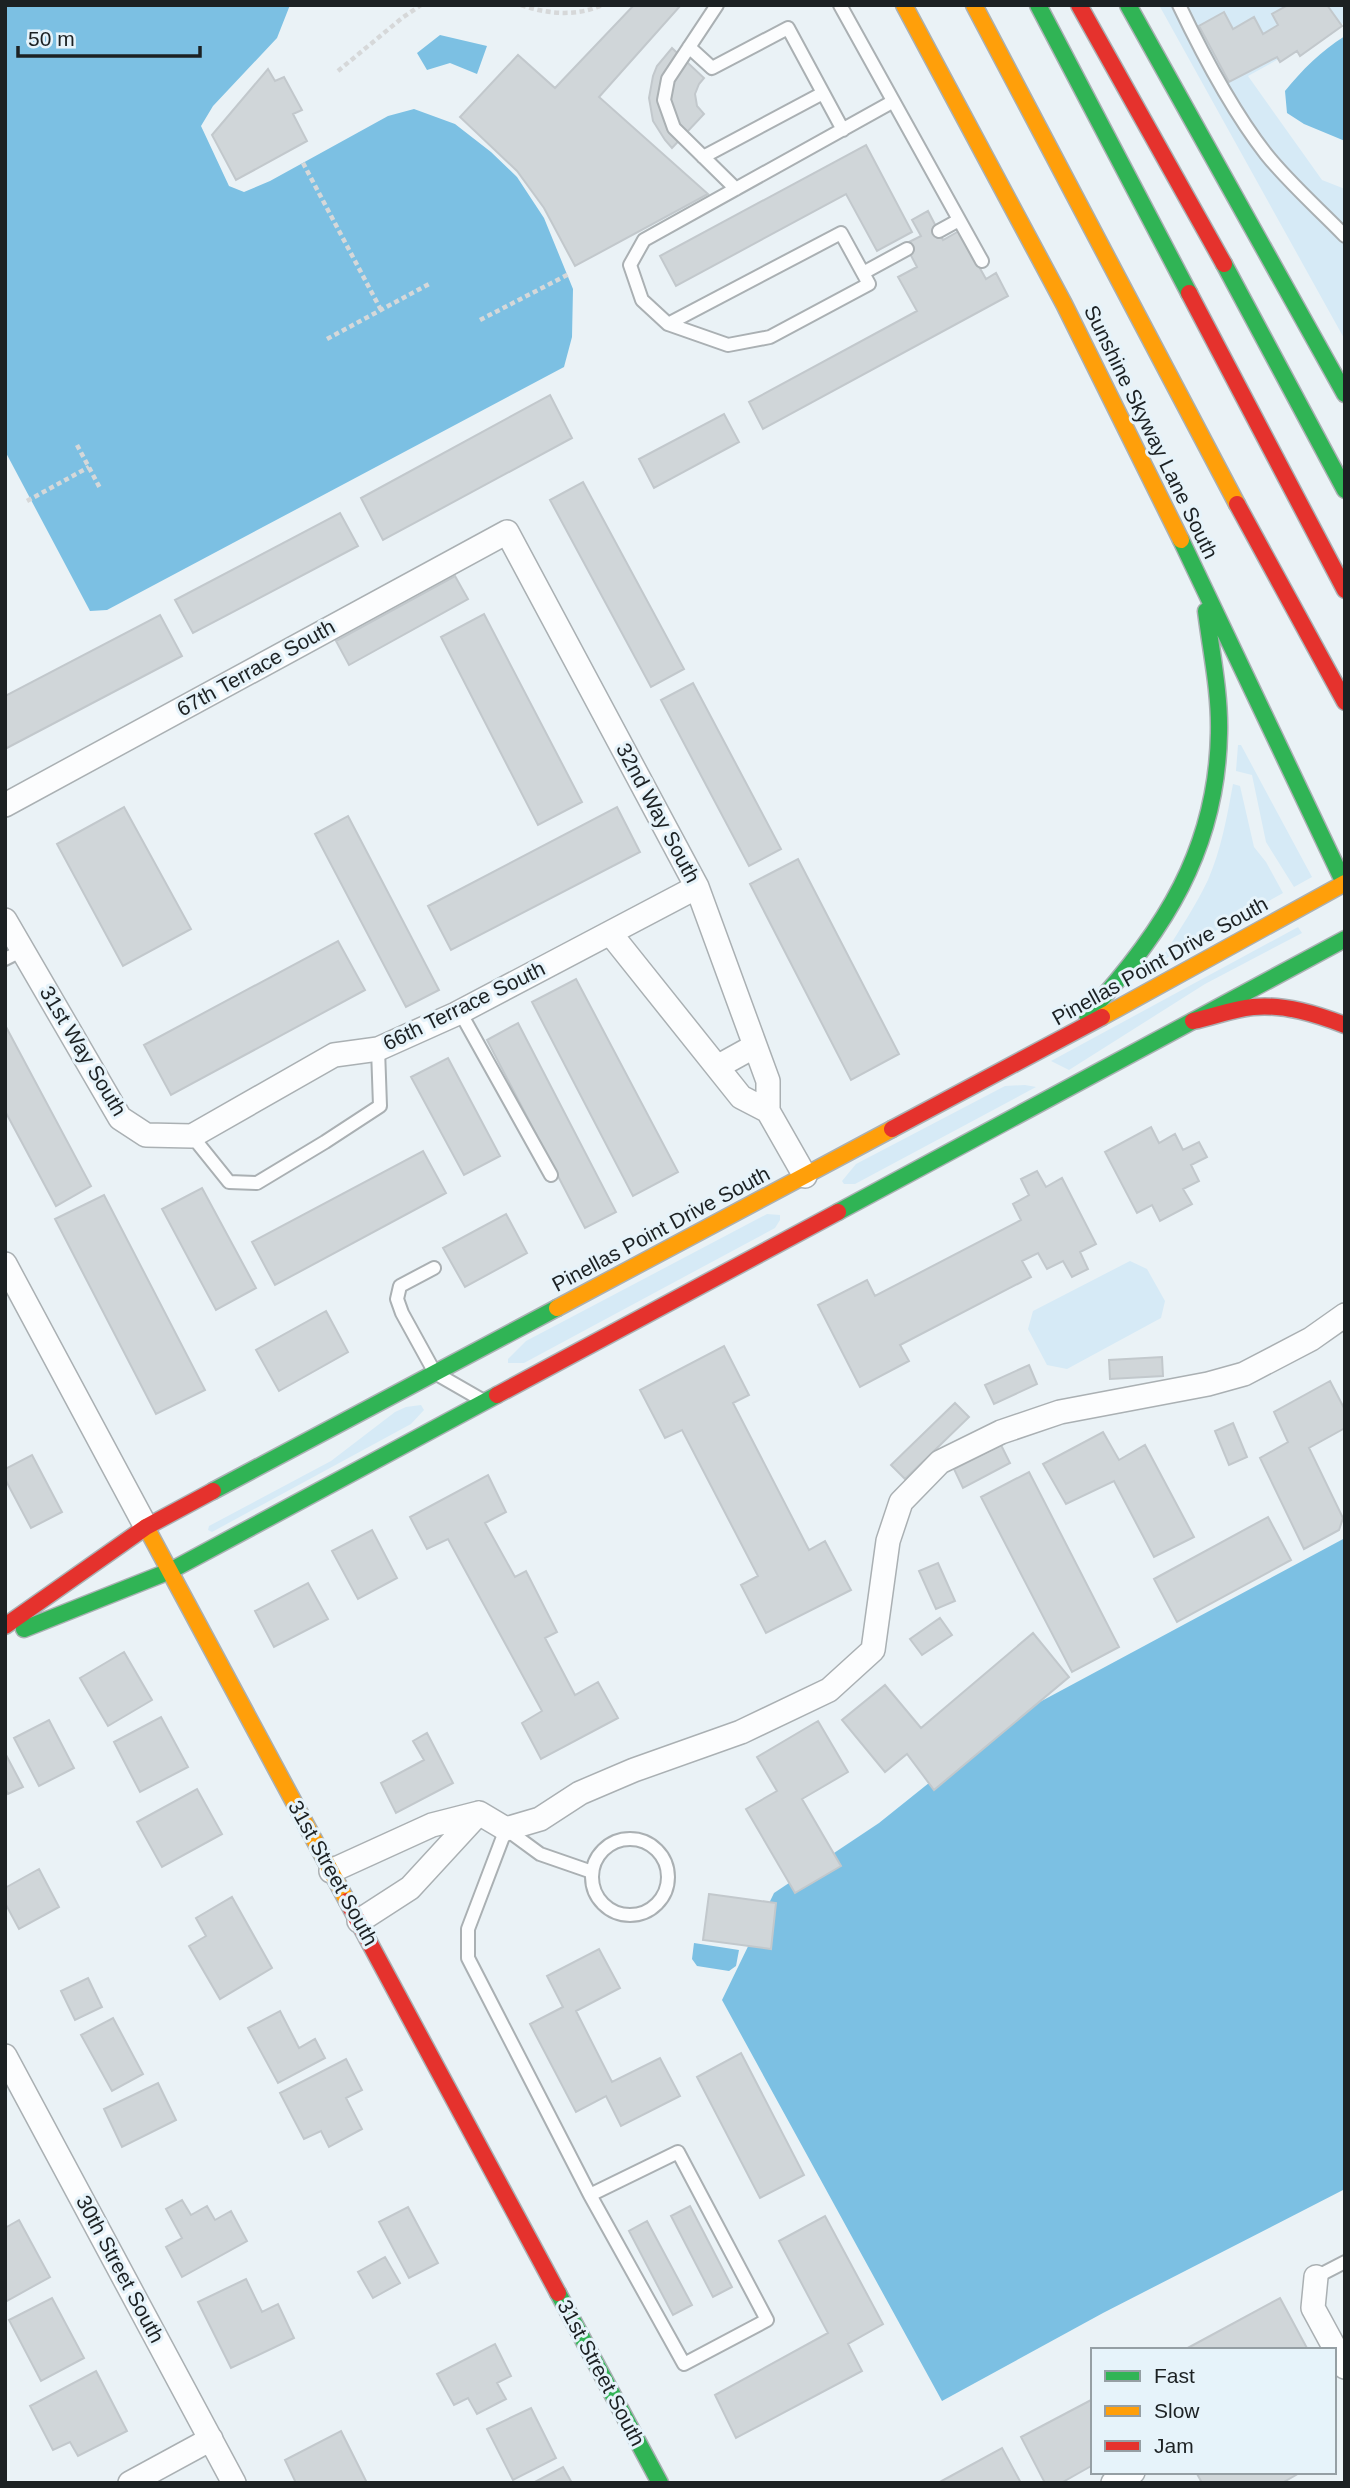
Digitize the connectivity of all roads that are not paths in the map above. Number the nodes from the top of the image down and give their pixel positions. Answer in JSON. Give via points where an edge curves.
{"nodes":[{"id":1,"x":717,"y":5,"type":"edge"},
{"id":2,"x":904,"y":5,"type":"edge"},
{"id":3,"x":974,"y":5,"type":"edge"},
{"id":4,"x":1038,"y":5,"type":"edge"},
{"id":5,"x":1079,"y":5,"type":"edge"},
{"id":6,"x":1128,"y":5,"type":"edge"},
{"id":7,"x":1179,"y":5,"type":"edge"},
{"id":8,"x":845,"y":7,"type":"edge"},
{"id":9,"x":689,"y":47,"type":"junction"},
{"id":10,"x":823,"y":93,"type":"junction"},
{"id":11,"x":892,"y":103,"type":"junction"},
{"id":12,"x":844,"y":130,"type":"junction"},
{"id":13,"x":703,"y":157,"type":"junction"},
{"id":14,"x":736,"y":189,"type":"junction"},
{"id":15,"x":959,"y":220,"type":"junction"},
{"id":16,"x":939,"y":231,"type":"dead end"},
{"id":17,"x":1345,"y":236,"type":"edge"},
{"id":18,"x":907,"y":248,"type":"dead end"},
{"id":19,"x":982,"y":261,"type":"dead end"},
{"id":20,"x":863,"y":273,"type":"junction"},
{"id":21,"x":668,"y":324,"type":"junction"},
{"id":22,"x":1345,"y":394,"type":"edge"},
{"id":23,"x":1345,"y":490,"type":"edge"},
{"id":24,"x":507,"y":531,"type":"joint"},
{"id":25,"x":1203,"y":584,"type":"junction"},
{"id":26,"x":1345,"y":590,"type":"edge"},
{"id":27,"x":1345,"y":702,"type":"edge"},
{"id":28,"x":5,"y":805,"type":"edge"},
{"id":29,"x":1344,"y":884,"type":"edge"},
{"id":30,"x":697,"y":887,"type":"junction"},
{"id":31,"x":5,"y":920,"type":"edge"},
{"id":32,"x":610,"y":933,"type":"junction"},
{"id":33,"x":1345,"y":939,"type":"edge"},
{"id":34,"x":14,"y":955,"type":"edge"},
{"id":35,"x":460,"y":1012,"type":"junction"},
{"id":36,"x":1193,"y":1021,"type":"junction"},
{"id":37,"x":1345,"y":1025,"type":"edge"},
{"id":38,"x":1053,"y":1044,"type":"junction"},
{"id":39,"x":755,"y":1046,"type":"junction"},
{"id":40,"x":378,"y":1049,"type":"junction"},
{"id":41,"x":717,"y":1067,"type":"junction"},
{"id":42,"x":1011,"y":1067,"type":"junction"},
{"id":43,"x":1031,"y":1072,"type":"dead end"},
{"id":44,"x":1049,"y":1080,"type":"dead end"},
{"id":45,"x":1064,"y":1091,"type":"junction"},
{"id":46,"x":768,"y":1111,"type":"junction"},
{"id":47,"x":192,"y":1136,"type":"junction"},
{"id":48,"x":551,"y":1175,"type":"dead end"},
{"id":49,"x":808,"y":1181,"type":"junction"},
{"id":50,"x":5,"y":1264,"type":"edge"},
{"id":51,"x":434,"y":1268,"type":"dead end"},
{"id":52,"x":1345,"y":1315,"type":"edge"},
{"id":53,"x":435,"y":1373,"type":"junction"},
{"id":54,"x":485,"y":1402,"type":"junction"},
{"id":55,"x":146,"y":1527,"type":"junction"},
{"id":56,"x":170,"y":1571,"type":"junction"},
{"id":57,"x":5,"y":1626,"type":"edge"},
{"id":58,"x":5,"y":1636,"type":"edge"},
{"id":59,"x":479,"y":1813,"type":"junction"},
{"id":60,"x":506,"y":1829,"type":"junction"},
{"id":61,"x":331,"y":1871,"type":"junction"},
{"id":62,"x":592,"y":1872,"type":"junction"},
{"id":63,"x":359,"y":1921,"type":"junction"},
{"id":64,"x":5,"y":2056,"type":"edge"},
{"id":65,"x":590,"y":2195,"type":"junction"},
{"id":66,"x":1345,"y":2262,"type":"edge"},
{"id":67,"x":1316,"y":2277,"type":"joint"},
{"id":68,"x":1333,"y":2348,"type":"edge"},
{"id":69,"x":211,"y":2439,"type":"junction"},
{"id":70,"x":1130,"y":2474,"type":"edge"},
{"id":71,"x":130,"y":2483,"type":"edge"},
{"id":72,"x":234,"y":2483,"type":"edge"},
{"id":73,"x":660,"y":2483,"type":"edge"},
{"id":74,"x":1114,"y":2483,"type":"edge"}],
"edges":[{"from":1,"to":9,"type":"lane"},
{"from":2,"to":25,"type":"main road","name":"Sunshine Skyway Lane South","via":[[1064,304]]},
{"from":3,"to":27,"type":"main road"},
{"from":4,"to":26,"type":"main road"},
{"from":5,"to":23,"type":"main road"},
{"from":6,"to":22,"type":"main road"},
{"from":7,"to":17,"type":"lane","via":[[1267,155]]},
{"from":8,"to":11,"type":"lane"},
{"from":9,"to":10,"type":"lane","via":[[712,68],[788,28]]},
{"from":9,"to":13,"type":"lane","via":[[668,79],[664,100],[674,128]]},
{"from":10,"to":12,"type":"lane"},
{"from":10,"to":13,"type":"lane"},
{"from":11,"to":12,"type":"lane"},
{"from":11,"to":15,"type":"lane"},
{"from":12,"to":14,"type":"lane"},
{"from":13,"to":14,"type":"lane"},
{"from":14,"to":21,"type":"lane","via":[[644,240],[630,265],[642,300]]},
{"from":15,"to":16,"type":"lane"},
{"from":15,"to":19,"type":"lane"},
{"from":18,"to":20,"type":"lane"},
{"from":20,"to":21,"type":"lane","via":[[869,284],[770,337],[728,345]]},
{"from":20,"to":21,"type":"lane","via":[[841,233]]},
{"from":24,"to":28,"type":"street","name":"67th Terrace South"},
{"from":24,"to":30,"type":"street","name":"32nd Way South"},
{"from":25,"to":29,"type":"main road","name":"Sunshine Skyway Lane South"},
{"from":25,"to":38,"type":"main road","via":[[1219,731],[1213,794],[1198,852],[1181,894],[1142,953],[1098,1003]]},
{"from":29,"to":38,"type":"main road","name":"Pinellas Point Drive South"},
{"from":30,"to":32,"type":"street","name":"66th Terrace South"},
{"from":30,"to":39,"type":"street","name":"32nd Way South"},
{"from":31,"to":34,"type":"street","name":"31st Way South"},
{"from":32,"to":35,"type":"street","name":"66th Terrace South"},
{"from":32,"to":41,"type":"street","name":"32nd Way South"},
{"from":33,"to":36,"type":"main road"},
{"from":34,"to":47,"type":"street","name":"31st Way South","via":[[120,1118],[146,1135]]},
{"from":35,"to":40,"type":"street","name":"66th Terrace South"},
{"from":35,"to":48,"type":"lane"},
{"from":36,"to":37,"type":"main road","via":[[1262,1007],[1321,1016]]},
{"from":36,"to":45,"type":"main road"},
{"from":38,"to":42,"type":"main road","name":"Pinellas Point Drive South"},
{"from":39,"to":41,"type":"street"},
{"from":39,"to":46,"type":"street","name":"32nd Way South","via":[[768,1081]]},
{"from":40,"to":47,"type":"street","name":"66th Terrace South","via":[[334,1055]]},
{"from":40,"to":47,"type":"lane","via":[[380,1106],[257,1183],[229,1182]]},
{"from":41,"to":46,"type":"street","name":"32nd Way South","via":[[741,1097]]},
{"from":42,"to":43,"type":"main road"},
{"from":42,"to":49,"type":"main road","name":"Pinellas Point Drive South"},
{"from":44,"to":45,"type":"main road"},
{"from":45,"to":54,"type":"main road","via":[[825,1213]]},
{"from":46,"to":49,"type":"street","name":"32nd Way South"},
{"from":49,"to":53,"type":"main road","name":"Pinellas Point Drive South"},
{"from":50,"to":55,"type":"street","name":"31st Street South"},
{"from":51,"to":53,"type":"lane","via":[[400,1286],[397,1299]]},
{"from":52,"to":60,"type":"street","via":[[1311,1339],[1244,1374],[1060,1412],[1001,1432],[940,1462],[901,1502],[888,1541],[873,1650],[829,1690],[741,1732],[580,1793],[540,1819]]},
{"from":53,"to":54,"type":"lane"},
{"from":53,"to":55,"type":"main road","name":"Pinellas Point Drive South"},
{"from":54,"to":56,"type":"main road"},
{"from":55,"to":56,"type":"main road","name":"31st Street South"},
{"from":55,"to":57,"type":"main road","name":"Pinellas Point Drive South"},
{"from":56,"to":58,"type":"main road"},
{"from":56,"to":61,"type":"main road","name":"31st Street South"},
{"from":59,"to":60,"type":"street"},
{"from":59,"to":61,"type":"street","via":[[432,1825]]},
{"from":59,"to":63,"type":"street","via":[[410,1888]]},
{"from":60,"to":62,"type":"lane","via":[[540,1854]]},
{"from":60,"to":65,"type":"lane","via":[[468,1929],[468,1958]]},
{"from":61,"to":63,"type":"main road","name":"31st Street South"},
{"from":62,"to":62,"type":"lane","via":[[602,1851],[612,1843],[635,1839],[647,1842],[664,1858],[668,1884],[655,1906],[644,1913],[618,1913],[598,1897]]},
{"from":63,"to":73,"type":"main road","name":"31st Street South"},
{"from":64,"to":69,"type":"street","name":"30th Street South"},
{"from":65,"to":65,"type":"lane","via":[[678,2152],[767,2320],[684,2364]]},
{"from":66,"to":67,"type":"lane"},
{"from":67,"to":68,"type":"street","via":[[1313,2308]]},
{"from":69,"to":71,"type":"street"},
{"from":69,"to":72,"type":"street","name":"30th Street South"},
{"from":70,"to":74,"type":"street"}]}
